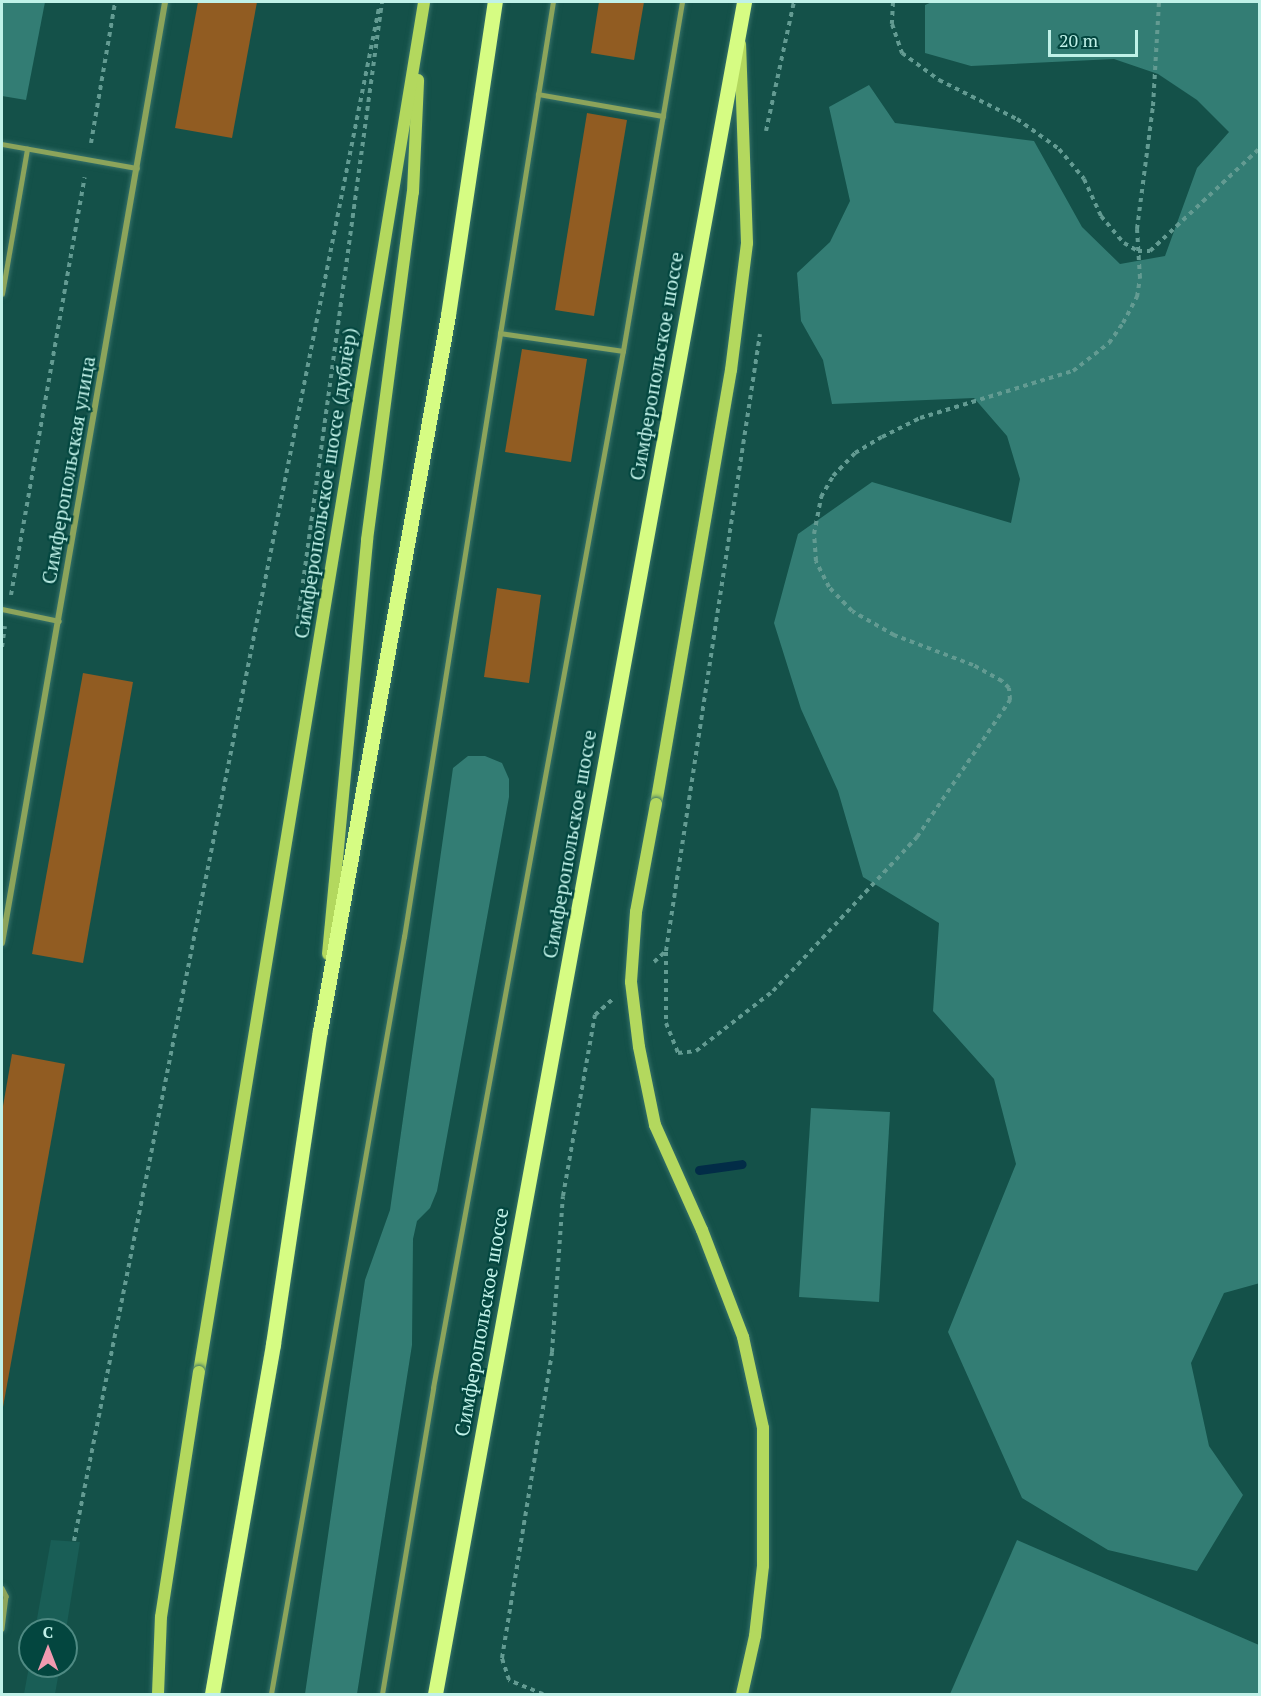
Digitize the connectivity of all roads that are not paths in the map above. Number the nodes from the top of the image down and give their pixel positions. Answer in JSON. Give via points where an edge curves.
{"nodes":[{"id":1,"x":165,"y":2,"type":"edge"},
{"id":2,"x":424,"y":2,"type":"edge"},
{"id":3,"x":495,"y":2,"type":"edge"},
{"id":4,"x":553,"y":2,"type":"edge"},
{"id":5,"x":682,"y":2,"type":"edge"},
{"id":6,"x":744,"y":2,"type":"edge"},
{"id":7,"x":421,"y":24,"type":"junction"},
{"id":8,"x":739,"y":29,"type":"junction"},
{"id":9,"x":538,"y":94,"type":"junction"},
{"id":10,"x":663,"y":116,"type":"junction"},
{"id":11,"x":2,"y":144,"type":"edge"},
{"id":12,"x":27,"y":149,"type":"junction"},
{"id":13,"x":136,"y":168,"type":"junction"},
{"id":14,"x":2,"y":294,"type":"edge"},
{"id":15,"x":500,"y":333,"type":"junction"},
{"id":16,"x":623,"y":351,"type":"junction"},
{"id":17,"x":2,"y":609,"type":"edge"},
{"id":18,"x":58,"y":621,"type":"junction"},
{"id":19,"x":2,"y":943,"type":"edge"},
{"id":20,"x":320,"y":1031,"type":"junction"},
{"id":21,"x":2,"y":1588,"type":"edge"},
{"id":22,"x":2,"y":1629,"type":"edge"},
{"id":23,"x":158,"y":1695,"type":"edge"},
{"id":24,"x":212,"y":1695,"type":"edge"},
{"id":25,"x":271,"y":1695,"type":"edge"},
{"id":26,"x":382,"y":1695,"type":"edge"},
{"id":27,"x":435,"y":1695,"type":"edge"},
{"id":28,"x":742,"y":1695,"type":"edge"}],
"edges":[{"from":1,"to":13,"type":"street","name":"Симферопольская улица"},
{"from":2,"to":7,"type":"main road","name":"Симферопольское шоссе (дублёр)"},
{"from":3,"to":20,"type":"main road","via":[[448,315]]},
{"from":4,"to":9,"type":"lane"},
{"from":5,"to":10,"type":"lane"},
{"from":6,"to":8,"type":"main road","name":"Симферопольское шоссе"},
{"from":7,"to":20,"type":"main road","via":[[413,192],[366,540]]},
{"from":7,"to":23,"type":"main road","name":"Симферопольское шоссе (дублёр)","bridge":true,"via":[[262,971],[160,1617]]},
{"from":8,"to":27,"type":"main road","name":"Симферопольское шоссе"},
{"from":8,"to":28,"type":"main road","bridge":true,"via":[[747,243],[731,370],[635,924],[631,981],[655,1125],[702,1230],[743,1337],[763,1428],[763,1566],[755,1635]]},
{"from":9,"to":10,"type":"lane"},
{"from":9,"to":15,"type":"lane"},
{"from":10,"to":16,"type":"lane"},
{"from":11,"to":12,"type":"lane"},
{"from":12,"to":13,"type":"lane"},
{"from":12,"to":14,"type":"lane"},
{"from":13,"to":18,"type":"street","name":"Симферопольская улица"},
{"from":15,"to":16,"type":"lane"},
{"from":15,"to":25,"type":"lane","via":[[404,937]]},
{"from":16,"to":26,"type":"lane","via":[[433,1388]]},
{"from":17,"to":18,"type":"lane"},
{"from":18,"to":19,"type":"street","name":"Симферопольская улица"},
{"from":20,"to":24,"type":"main road","via":[[273,1344]]},
{"from":21,"to":22,"type":"lane","via":[[6,1596]]}]}
